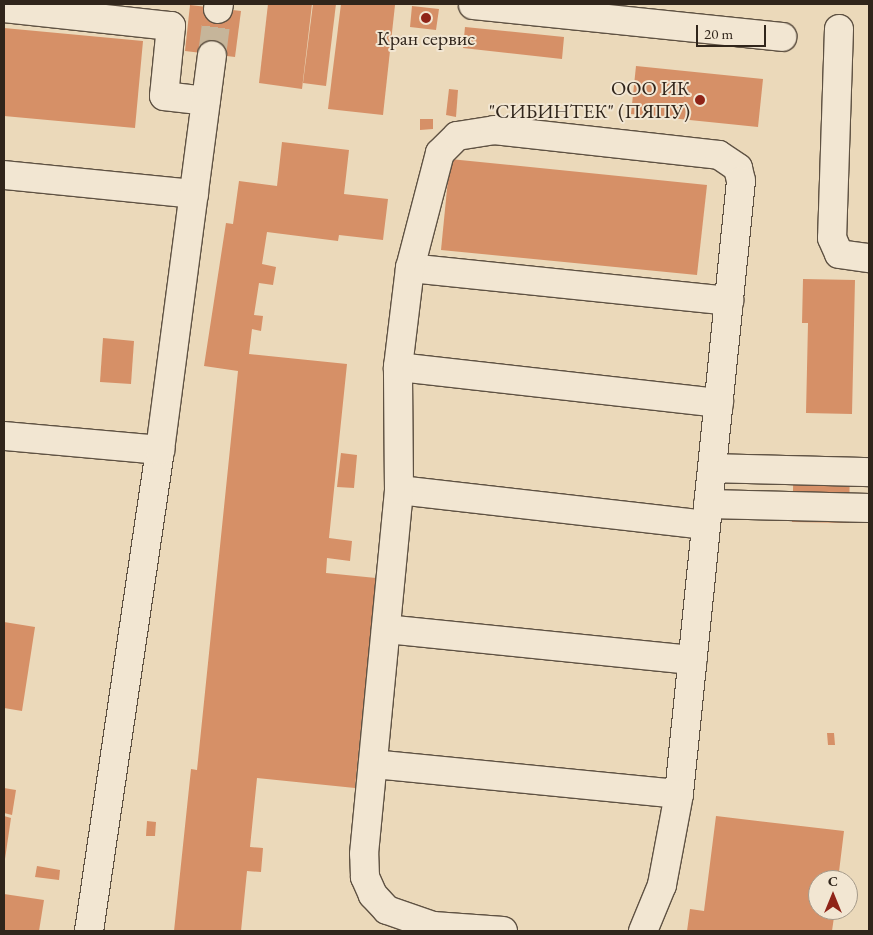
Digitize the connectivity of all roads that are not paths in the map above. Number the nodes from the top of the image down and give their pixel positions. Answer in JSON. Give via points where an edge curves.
{"nodes":[{"id":1,"x":473,"y":5,"type":"edge"},
{"id":2,"x":4,"y":8,"type":"edge"},
{"id":3,"x":662,"y":14,"type":"edge"},
{"id":4,"x":839,"y":29,"type":"dead end"},
{"id":5,"x":782,"y":37,"type":"dead end"},
{"id":6,"x":212,"y":55,"type":"tunnel mouth"},
{"id":7,"x":206,"y":101,"type":"junction"},
{"id":8,"x":4,"y":175,"type":"edge"},
{"id":9,"x":194,"y":194,"type":"junction"},
{"id":10,"x":869,"y":258,"type":"edge"},
{"id":11,"x":410,"y":268,"type":"junction"},
{"id":12,"x":729,"y":301,"type":"junction"},
{"id":13,"x":398,"y":367,"type":"junction"},
{"id":14,"x":718,"y":402,"type":"junction"},
{"id":15,"x":4,"y":436,"type":"edge"},
{"id":16,"x":160,"y":450,"type":"junction"},
{"id":17,"x":712,"y":468,"type":"junction"},
{"id":18,"x":869,"y":472,"type":"edge"},
{"id":19,"x":399,"y":490,"type":"junction"},
{"id":20,"x":869,"y":508,"type":"edge"},
{"id":21,"x":707,"y":515,"type":"junction"},
{"id":22,"x":386,"y":629,"type":"junction"},
{"id":23,"x":692,"y":660,"type":"junction"},
{"id":24,"x":373,"y":764,"type":"junction"},
{"id":25,"x":679,"y":794,"type":"junction"},
{"id":26,"x":649,"y":927,"type":"edge"},
{"id":27,"x":470,"y":930,"type":"edge"},
{"id":28,"x":90,"y":931,"type":"edge"},
{"id":29,"x":503,"y":931,"type":"edge"}],
"edges":[{"from":1,"to":3,"type":"lane"},
{"from":2,"to":7,"type":"lane","via":[[171,26],[164,96]]},
{"from":3,"to":5,"type":"lane"},
{"from":4,"to":10,"type":"lane","via":[[832,238],[839,254]]},
{"from":6,"to":7,"type":"lane"},
{"from":7,"to":9,"type":"lane"},
{"from":8,"to":9,"type":"lane"},
{"from":9,"to":16,"type":"lane"},
{"from":11,"to":12,"type":"lane"},
{"from":11,"to":12,"type":"lane","via":[[440,154],[457,136],[494,130],[719,155],[730,160],[738,168],[741,181]]},
{"from":11,"to":13,"type":"lane"},
{"from":12,"to":14,"type":"lane"},
{"from":13,"to":14,"type":"lane"},
{"from":13,"to":19,"type":"lane"},
{"from":14,"to":17,"type":"lane"},
{"from":15,"to":16,"type":"lane"},
{"from":16,"to":28,"type":"lane"},
{"from":17,"to":18,"type":"lane"},
{"from":17,"to":21,"type":"lane"},
{"from":19,"to":21,"type":"lane"},
{"from":19,"to":22,"type":"lane"},
{"from":20,"to":21,"type":"lane"},
{"from":21,"to":23,"type":"lane"},
{"from":22,"to":23,"type":"lane"},
{"from":22,"to":24,"type":"lane"},
{"from":23,"to":25,"type":"lane"},
{"from":24,"to":25,"type":"lane"},
{"from":24,"to":27,"type":"lane","via":[[364,854],[365,876],[374,895],[387,910],[407,918],[433,926]]},
{"from":25,"to":26,"type":"lane","via":[[662,885]]},
{"from":27,"to":29,"type":"lane"}]}
